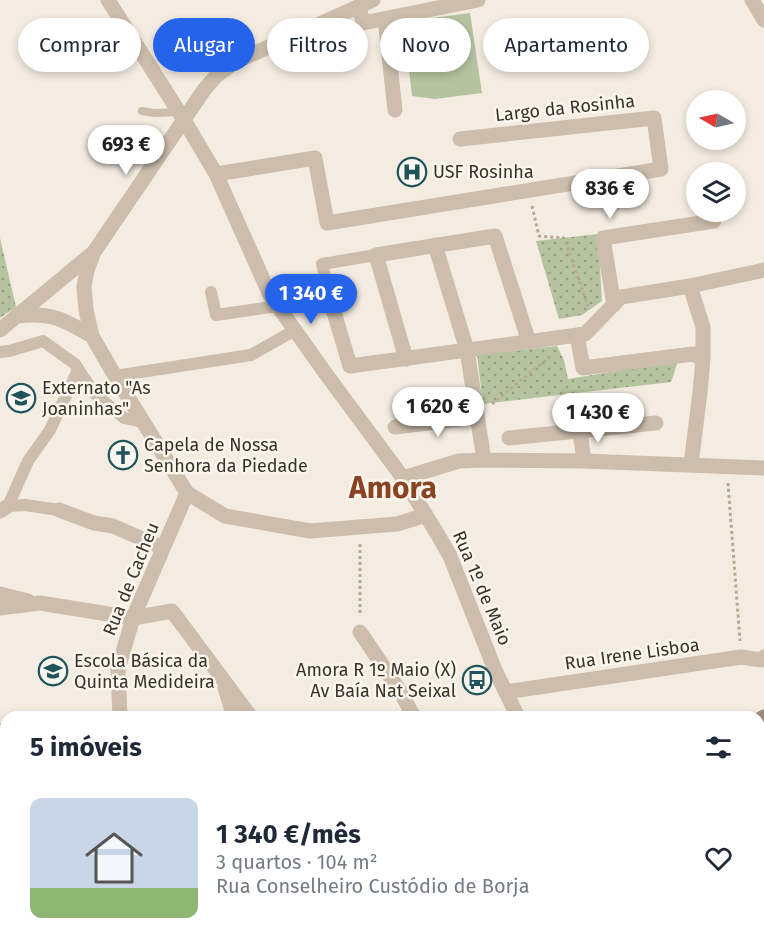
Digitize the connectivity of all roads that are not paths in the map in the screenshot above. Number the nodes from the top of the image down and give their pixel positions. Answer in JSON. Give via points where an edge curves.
{"nodes":[{"id":1,"x":108,"y":0,"type":"edge"},
{"id":2,"x":478,"y":0,"type":"edge"},
{"id":3,"x":752,"y":0,"type":"edge"},
{"id":4,"x":366,"y":3,"type":"edge"},
{"id":5,"x":390,"y":18,"type":"edge"},
{"id":6,"x":380,"y":20,"type":"edge"},
{"id":7,"x":764,"y":20,"type":"edge"},
{"id":8,"x":391,"y":72,"type":"edge"},
{"id":9,"x":396,"y":110,"type":"dead end"},
{"id":10,"x":142,"y":111,"type":"dead end"},
{"id":11,"x":182,"y":116,"type":"junction"},
{"id":12,"x":460,"y":139,"type":"dead end"},
{"id":13,"x":216,"y":174,"type":"junction"},
{"id":14,"x":707,"y":222,"type":"edge"},
{"id":15,"x":435,"y":245,"type":"junction"},
{"id":16,"x":94,"y":252,"type":"junction"},
{"id":17,"x":376,"y":255,"type":"junction"},
{"id":18,"x":764,"y":270,"type":"edge"},
{"id":19,"x":690,"y":286,"type":"junction"},
{"id":20,"x":212,"y":292,"type":"dead end"},
{"id":21,"x":331,"y":302,"type":"joint"},
{"id":22,"x":614,"y":305,"type":"junction"},
{"id":23,"x":278,"y":306,"type":"junction"},
{"id":24,"x":17,"y":316,"type":"junction"},
{"id":25,"x":0,"y":330,"type":"edge"},
{"id":26,"x":295,"y":330,"type":"junction"},
{"id":27,"x":577,"y":335,"type":"junction"},
{"id":28,"x":92,"y":336,"type":"junction"},
{"id":29,"x":529,"y":342,"type":"junction"},
{"id":30,"x":467,"y":350,"type":"junction"},
{"id":31,"x":0,"y":352,"type":"edge"},
{"id":32,"x":406,"y":359,"type":"junction"},
{"id":33,"x":703,"y":359,"type":"junction"},
{"id":34,"x":78,"y":370,"type":"junction"},
{"id":35,"x":115,"y":376,"type":"junction"},
{"id":36,"x":477,"y":417,"type":"junction"},
{"id":37,"x":143,"y":422,"type":"junction"},
{"id":38,"x":656,"y":423,"type":"dead end"},
{"id":39,"x":395,"y":427,"type":"dead end"},
{"id":40,"x":580,"y":431,"type":"junction"},
{"id":41,"x":509,"y":438,"type":"dead end"},
{"id":42,"x":483,"y":459,"type":"junction"},
{"id":43,"x":584,"y":461,"type":"junction"},
{"id":44,"x":691,"y":465,"type":"junction"},
{"id":45,"x":764,"y":468,"type":"edge"},
{"id":46,"x":403,"y":478,"type":"junction"},
{"id":47,"x":187,"y":493,"type":"junction"},
{"id":48,"x":4,"y":508,"type":"edge"},
{"id":49,"x":59,"y":510,"type":"joint"},
{"id":50,"x":426,"y":515,"type":"junction"},
{"id":51,"x":163,"y":548,"type":"junction"},
{"id":52,"x":0,"y":594,"type":"edge"},
{"id":53,"x":40,"y":603,"type":"junction"},
{"id":54,"x":0,"y":608,"type":"edge"},
{"id":55,"x":133,"y":618,"type":"junction"},
{"id":56,"x":360,"y":632,"type":"road end"},
{"id":57,"x":763,"y":662,"type":"edge"},
{"id":58,"x":220,"y":674,"type":"junction"},
{"id":59,"x":506,"y":692,"type":"junction"},
{"id":60,"x":120,"y":711,"type":"edge"},
{"id":61,"x":232,"y":711,"type":"edge"},
{"id":62,"x":247,"y":711,"type":"edge"},
{"id":63,"x":411,"y":711,"type":"edge"},
{"id":64,"x":515,"y":711,"type":"edge"}],
"edges":[{"from":1,"to":11,"type":"street","name":"Rua 1º de Maio"},
{"from":2,"to":5,"type":"street"},
{"from":3,"to":7,"type":"street"},
{"from":4,"to":6,"type":"street","via":[[363,23]]},
{"from":4,"to":11,"type":"street","via":[[235,62],[216,76]]},
{"from":8,"to":9,"type":"street"},
{"from":10,"to":11,"type":"lane"},
{"from":11,"to":13,"type":"street","name":"Rua 1º de Maio"},
{"from":11,"to":16,"type":"street"},
{"from":12,"to":13,"type":"street","name":"Largo da Rosinha","via":[[654,118],[661,169],[327,223],[315,158]]},
{"from":13,"to":23,"type":"street","name":"Rua 1º de Maio"},
{"from":14,"to":22,"type":"street","via":[[603,238]]},
{"from":15,"to":17,"type":"street"},
{"from":15,"to":29,"type":"street","via":[[495,236]]},
{"from":15,"to":30,"type":"street"},
{"from":16,"to":24,"type":"street"},
{"from":16,"to":28,"type":"street","via":[[84,287]]},
{"from":17,"to":21,"type":"street","via":[[321,264]]},
{"from":17,"to":32,"type":"street"},
{"from":18,"to":19,"type":"street"},
{"from":19,"to":22,"type":"street","via":[[621,297]]},
{"from":19,"to":33,"type":"street","via":[[703,327]]},
{"from":20,"to":23,"type":"street","via":[[216,315]]},
{"from":21,"to":32,"type":"street","via":[[350,366]]},
{"from":22,"to":27,"type":"street","via":[[585,334]]},
{"from":23,"to":26,"type":"street","name":"Rua 1º de Maio"},
{"from":24,"to":25,"type":"street"},
{"from":24,"to":28,"type":"street","via":[[50,316]]},
{"from":26,"to":35,"type":"street","via":[[251,355]]},
{"from":26,"to":46,"type":"street","name":"Rua 1º de Maio"},
{"from":27,"to":29,"type":"street"},
{"from":27,"to":33,"type":"street","via":[[583,368],[693,354]]},
{"from":28,"to":35,"type":"street"},
{"from":29,"to":30,"type":"street"},
{"from":30,"to":32,"type":"street"},
{"from":30,"to":36,"type":"street"},
{"from":31,"to":34,"type":"street","via":[[43,341]]},
{"from":33,"to":44,"type":"street"},
{"from":34,"to":37,"type":"street","via":[[94,393],[124,418]]},
{"from":34,"to":48,"type":"street","via":[[50,430],[28,461]]},
{"from":35,"to":37,"type":"street"},
{"from":36,"to":39,"type":"street"},
{"from":36,"to":42,"type":"street"},
{"from":37,"to":47,"type":"street"},
{"from":38,"to":40,"type":"street"},
{"from":40,"to":41,"type":"street"},
{"from":40,"to":43,"type":"street"},
{"from":42,"to":43,"type":"street"},
{"from":42,"to":46,"type":"street","via":[[459,461]]},
{"from":43,"to":44,"type":"street"},
{"from":44,"to":45,"type":"street"},
{"from":46,"to":50,"type":"street","name":"Rua 1º de Maio"},
{"from":47,"to":50,"type":"street","via":[[225,516],[310,531],[397,524]]},
{"from":47,"to":51,"type":"street","name":"Rua de Cacheu"},
{"from":48,"to":49,"type":"street","via":[[26,505]]},
{"from":49,"to":51,"type":"street","via":[[113,526]]},
{"from":50,"to":59,"type":"street","name":"Rua 1º de Maio","via":[[450,556]]},
{"from":51,"to":55,"type":"street","name":"Rua de Cacheu"},
{"from":52,"to":53,"type":"street"},
{"from":53,"to":54,"type":"street"},
{"from":53,"to":55,"type":"street"},
{"from":55,"to":58,"type":"street","via":[[172,611]]},
{"from":55,"to":60,"type":"street","name":"Rua de Cacheu","via":[[118,669]]},
{"from":56,"to":63,"type":"street"},
{"from":57,"to":59,"type":"street","name":"Rua Irene Lisboa","via":[[741,657]]},
{"from":58,"to":61,"type":"street"},
{"from":58,"to":62,"type":"street"},
{"from":59,"to":64,"type":"street","name":"Rua 1º de Maio"}]}
